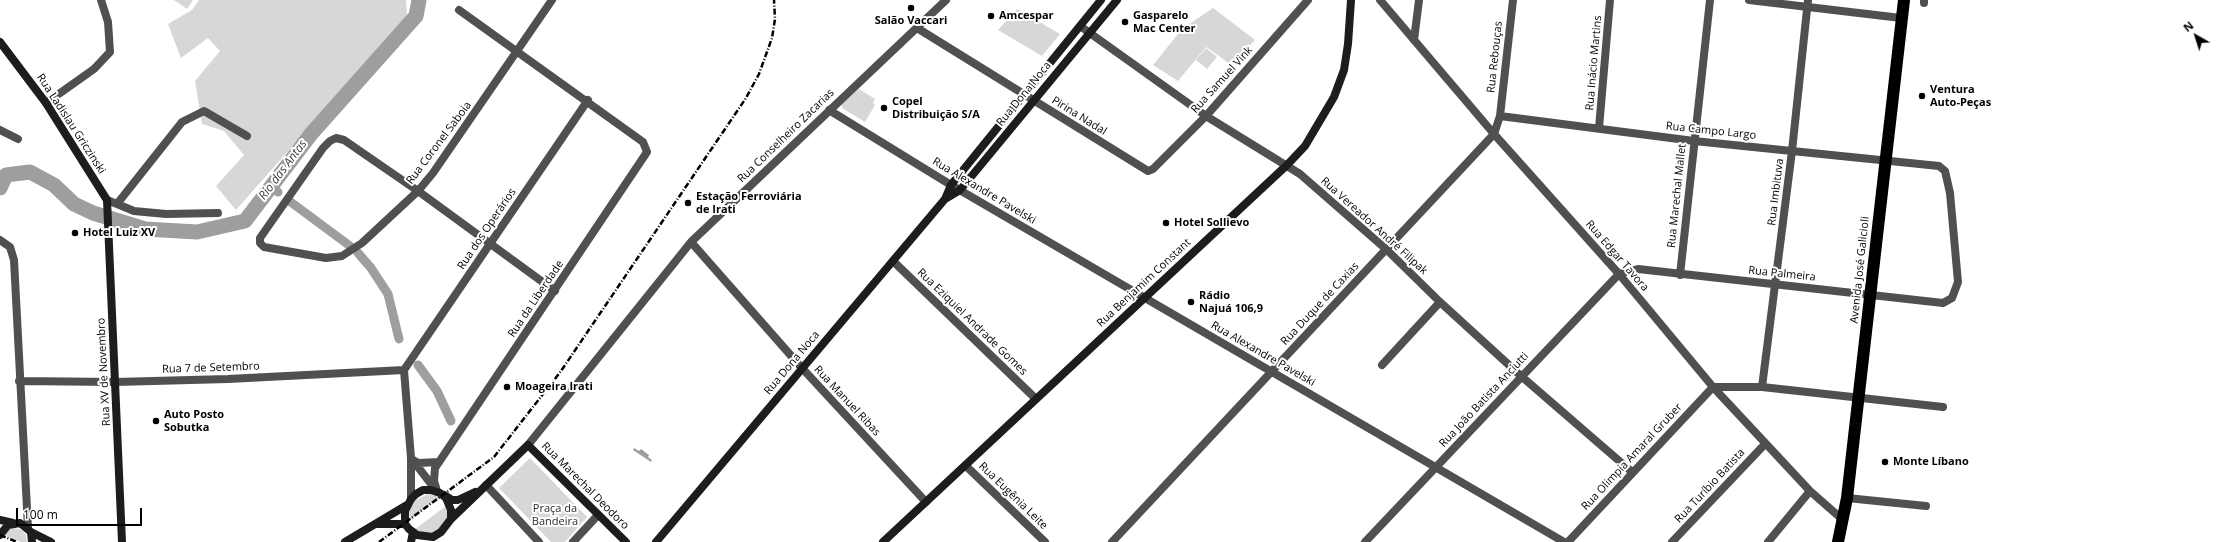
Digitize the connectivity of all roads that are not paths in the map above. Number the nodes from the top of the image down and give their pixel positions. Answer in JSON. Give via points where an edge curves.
{"nodes":[{"id":1,"x":101,"y":0,"type":"edge"},
{"id":2,"x":552,"y":0,"type":"edge"},
{"id":3,"x":946,"y":0,"type":"edge"},
{"id":4,"x":1101,"y":0,"type":"edge"},
{"id":5,"x":1117,"y":0,"type":"edge"},
{"id":6,"x":1308,"y":0,"type":"edge"},
{"id":7,"x":1351,"y":0,"type":"edge"},
{"id":8,"x":1380,"y":0,"type":"edge"},
{"id":9,"x":1419,"y":0,"type":"edge"},
{"id":10,"x":1513,"y":0,"type":"edge"},
{"id":11,"x":1610,"y":0,"type":"edge"},
{"id":12,"x":1710,"y":0,"type":"edge"},
{"id":13,"x":1749,"y":0,"type":"edge"},
{"id":14,"x":1904,"y":0,"type":"edge"},
{"id":15,"x":1808,"y":4,"type":"edge"},
{"id":16,"x":459,"y":10,"type":"dead end"},
{"id":17,"x":1901,"y":18,"type":"junction"},
{"id":18,"x":1080,"y":26,"type":"junction"},
{"id":19,"x":917,"y":28,"type":"junction"},
{"id":20,"x":1089,"y":33,"type":"junction"},
{"id":21,"x":1414,"y":40,"type":"junction"},
{"id":22,"x":0,"y":42,"type":"edge"},
{"id":23,"x":518,"y":52,"type":"junction"},
{"id":24,"x":1023,"y":95,"type":"junction"},
{"id":25,"x":588,"y":100,"type":"junction"},
{"id":26,"x":1033,"y":101,"type":"junction"},
{"id":27,"x":46,"y":103,"type":"junction"},
{"id":28,"x":829,"y":110,"type":"junction"},
{"id":29,"x":1206,"y":116,"type":"junction"},
{"id":30,"x":1500,"y":116,"type":"junction"},
{"id":31,"x":1599,"y":128,"type":"junction"},
{"id":32,"x":0,"y":130,"type":"edge"},
{"id":33,"x":1494,"y":134,"type":"junction"},
{"id":34,"x":247,"y":136,"type":"dead end"},
{"id":35,"x":18,"y":139,"type":"dead end"},
{"id":36,"x":1694,"y":141,"type":"junction"},
{"id":37,"x":1792,"y":151,"type":"junction"},
{"id":38,"x":1885,"y":160,"type":"junction"},
{"id":39,"x":1287,"y":165,"type":"junction"},
{"id":40,"x":1148,"y":170,"type":"joint"},
{"id":41,"x":951,"y":185,"type":"junction"},
{"id":42,"x":960,"y":190,"type":"junction"},
{"id":43,"x":418,"y":191,"type":"junction"},
{"id":44,"x":945,"y":199,"type":"junction"},
{"id":45,"x":107,"y":204,"type":"junction"},
{"id":46,"x":117,"y":204,"type":"junction"},
{"id":47,"x":218,"y":213,"type":"dead end"},
{"id":48,"x":0,"y":240,"type":"edge"},
{"id":49,"x":691,"y":242,"type":"junction"},
{"id":50,"x":490,"y":243,"type":"junction"},
{"id":51,"x":1386,"y":250,"type":"junction"},
{"id":52,"x":893,"y":261,"type":"junction"},
{"id":53,"x":1619,"y":274,"type":"junction"},
{"id":54,"x":1680,"y":275,"type":"junction"},
{"id":55,"x":1775,"y":284,"type":"junction"},
{"id":56,"x":555,"y":291,"type":"junction"},
{"id":57,"x":1871,"y":294,"type":"junction"},
{"id":58,"x":1145,"y":298,"type":"junction"},
{"id":59,"x":1440,"y":302,"type":"junction"},
{"id":60,"x":1943,"y":303,"type":"joint"},
{"id":61,"x":1382,"y":365,"type":"dead end"},
{"id":62,"x":801,"y":367,"type":"junction"},
{"id":63,"x":404,"y":370,"type":"junction"},
{"id":64,"x":1272,"y":371,"type":"junction"},
{"id":65,"x":1521,"y":376,"type":"junction"},
{"id":66,"x":19,"y":381,"type":"junction"},
{"id":67,"x":115,"y":382,"type":"junction"},
{"id":68,"x":1713,"y":387,"type":"junction"},
{"id":69,"x":1762,"y":387,"type":"junction"},
{"id":70,"x":1036,"y":399,"type":"junction"},
{"id":71,"x":1859,"y":399,"type":"junction"},
{"id":72,"x":1943,"y":407,"type":"dead end"},
{"id":73,"x":1765,"y":444,"type":"junction"},
{"id":74,"x":528,"y":446,"type":"junction"},
{"id":75,"x":411,"y":458,"type":"junction"},
{"id":76,"x":439,"y":462,"type":"junction"},
{"id":77,"x":966,"y":466,"type":"junction"},
{"id":78,"x":1436,"y":467,"type":"junction"},
{"id":79,"x":1632,"y":472,"type":"junction"},
{"id":80,"x":486,"y":485,"type":"junction"},
{"id":81,"x":1810,"y":491,"type":"junction"},
{"id":82,"x":438,"y":492,"type":"junction"},
{"id":83,"x":1847,"y":498,"type":"junction"},
{"id":84,"x":409,"y":502,"type":"junction"},
{"id":85,"x":926,"y":502,"type":"junction"},
{"id":86,"x":25,"y":503,"type":"junction"},
{"id":87,"x":1926,"y":506,"type":"dead end"},
{"id":88,"x":598,"y":515,"type":"junction"},
{"id":89,"x":451,"y":519,"type":"junction"},
{"id":90,"x":0,"y":520,"type":"edge"},
{"id":91,"x":1843,"y":520,"type":"junction"},
{"id":92,"x":16,"y":523,"type":"junction"},
{"id":93,"x":405,"y":524,"type":"junction"},
{"id":94,"x":373,"y":525,"type":"junction"},
{"id":95,"x":29,"y":530,"type":"junction"},
{"id":96,"x":412,"y":532,"type":"junction"},
{"id":97,"x":0,"y":533,"type":"edge"},
{"id":98,"x":430,"y":540,"type":"edge"},
{"id":99,"x":32,"y":542,"type":"edge"},
{"id":100,"x":51,"y":542,"type":"edge"},
{"id":101,"x":122,"y":542,"type":"edge"},
{"id":102,"x":345,"y":542,"type":"edge"},
{"id":103,"x":411,"y":542,"type":"edge"},
{"id":104,"x":538,"y":542,"type":"edge"},
{"id":105,"x":573,"y":542,"type":"edge"},
{"id":106,"x":626,"y":542,"type":"edge"},
{"id":107,"x":656,"y":542,"type":"edge"},
{"id":108,"x":883,"y":542,"type":"edge"},
{"id":109,"x":1045,"y":542,"type":"edge"},
{"id":110,"x":1112,"y":542,"type":"edge"},
{"id":111,"x":1365,"y":542,"type":"edge"},
{"id":112,"x":1564,"y":542,"type":"edge"},
{"id":113,"x":1568,"y":542,"type":"edge"},
{"id":114,"x":1672,"y":542,"type":"edge"},
{"id":115,"x":1768,"y":542,"type":"edge"},
{"id":116,"x":1838,"y":542,"type":"edge"}],
"edges":[{"from":1,"to":27,"type":"street","via":[[108,22],[110,52],[94,69]]},
{"from":2,"to":23,"type":"street","name":"Rua Coronel Saboia"},
{"from":3,"to":19,"type":"street","name":"Rua Conselheiro Zacarias"},
{"from":4,"to":18,"type":"main road","name":"Rua Dona Noca"},
{"from":5,"to":20,"type":"main road","name":"Rua Dona Noca"},
{"from":6,"to":29,"type":"street","name":"Rua Samuel Vink"},
{"from":7,"to":39,"type":"main road","name":"Rua Benjamim Constant","via":[[1344,70],[1334,97],[1305,146]]},
{"from":8,"to":21,"type":"street","name":"Rua Edgar Tavora"},
{"from":9,"to":21,"type":"street"},
{"from":10,"to":30,"type":"street","name":"Rua Rebouças"},
{"from":11,"to":31,"type":"street","name":"Rua Inácio Martins"},
{"from":12,"to":36,"type":"street","name":"Rua Marechal Mallet"},
{"from":13,"to":15,"type":"street"},
{"from":14,"to":17,"type":"highway","name":"Avenida José Galicioli"},
{"from":15,"to":17,"type":"street"},
{"from":15,"to":37,"type":"street","name":"Rua Imbituva"},
{"from":16,"to":23,"type":"street"},
{"from":17,"to":38,"type":"highway","name":"Avenida José Galicioli"},
{"from":18,"to":20,"type":"street","name":"Rua Vereador André Filipak"},
{"from":18,"to":24,"type":"main road","name":"Rua Dona Noca"},
{"from":19,"to":24,"type":"street","name":"Pirina Nadal"},
{"from":19,"to":28,"type":"street","name":"Rua Conselheiro Zacarias"},
{"from":20,"to":26,"type":"main road","name":"Rua Dona Noca"},
{"from":20,"to":29,"type":"street","name":"Rua Vereador André Filipak"},
{"from":21,"to":33,"type":"street","name":"Rua Edgar Tavora"},
{"from":22,"to":27,"type":"main road","name":"Rua Ladislau Griczinski"},
{"from":23,"to":25,"type":"street"},
{"from":23,"to":43,"type":"street","name":"Rua Coronel Saboia"},
{"from":24,"to":26,"type":"street","name":"Pirina Nadal"},
{"from":24,"to":41,"type":"main road","name":"Rua Dona Noca"},
{"from":25,"to":50,"type":"street","name":"Rua dos Operários"},
{"from":25,"to":56,"type":"street","name":"Rua da Liberdade","via":[[643,142],[647,152]]},
{"from":26,"to":40,"type":"street","name":"Pirina Nadal"},
{"from":26,"to":42,"type":"main road","name":"Rua Dona Noca"},
{"from":27,"to":45,"type":"main road","name":"Rua Ladislau Griczinski"},
{"from":28,"to":41,"type":"street","name":"Rua Alexandre Pavelski"},
{"from":28,"to":49,"type":"street","name":"Rua Conselheiro Zacarias"},
{"from":29,"to":39,"type":"street","name":"Rua Vereador André Filipak"},
{"from":29,"to":40,"type":"street","name":"Rua Samuel Vink","via":[[1153,169]]},
{"from":30,"to":31,"type":"street","name":"Rua Campo Largo"},
{"from":30,"to":33,"type":"street"},
{"from":31,"to":36,"type":"street","name":"Rua Campo Largo"},
{"from":32,"to":35,"type":"street"},
{"from":33,"to":51,"type":"street","name":"Rua Duque de Caxias"},
{"from":33,"to":53,"type":"street","name":"Rua Edgar Tavora"},
{"from":34,"to":46,"type":"street","via":[[204,111],[182,122]]},
{"from":36,"to":37,"type":"street","name":"Rua Campo Largo"},
{"from":36,"to":54,"type":"street","name":"Rua Marechal Mallet"},
{"from":37,"to":38,"type":"street","name":"Rua Campo Largo"},
{"from":37,"to":55,"type":"street","name":"Rua Imbituva"},
{"from":38,"to":57,"type":"highway","name":"Avenida José Galicioli"},
{"from":38,"to":60,"type":"street","name":"Rua Campo Largo","via":[[1939,166],[1945,171],[1950,193],[1958,282],[1952,298]]},
{"from":39,"to":51,"type":"street","name":"Rua Vereador André Filipak"},
{"from":39,"to":58,"type":"main road","name":"Rua Benjamim Constant"},
{"from":41,"to":42,"type":"street","name":"Rua Alexandre Pavelski"},
{"from":41,"to":44,"type":"main road","name":"Rua Dona Noca"},
{"from":42,"to":44,"type":"main road","name":"Rua Dona Noca"},
{"from":42,"to":58,"type":"street","name":"Rua Alexandre Pavelski"},
{"from":43,"to":43,"type":"street","name":"Rua Coronel Saboia","via":[[344,140],[336,138],[323,148],[260,238],[260,243],[264,247],[326,258],[342,256],[362,243]]},
{"from":43,"to":50,"type":"street"},
{"from":44,"to":52,"type":"main road","name":"Rua Dona Noca"},
{"from":45,"to":46,"type":"street"},
{"from":45,"to":67,"type":"main road","name":"Rua XV de Novembro"},
{"from":46,"to":47,"type":"street","via":[[134,211],[166,214]]},
{"from":48,"to":66,"type":"street","via":[[10,247],[14,260]]},
{"from":49,"to":62,"type":"street","name":"Rua Manuel Ribas"},
{"from":49,"to":74,"type":"street","name":"Rua Conselheiro Zacarias"},
{"from":50,"to":56,"type":"street"},
{"from":50,"to":63,"type":"street","name":"Rua dos Operários"},
{"from":51,"to":59,"type":"street","name":"Rua Vereador André Filipak"},
{"from":51,"to":64,"type":"street","name":"Rua Duque de Caxias"},
{"from":52,"to":62,"type":"main road","name":"Rua Dona Noca"},
{"from":52,"to":70,"type":"street","name":"Rua Eziquiel Andrade Gomes"},
{"from":53,"to":54,"type":"street","name":"Rua Palmeira","via":[[1638,270]]},
{"from":53,"to":65,"type":"street","name":"Rua João Batista Anciutti"},
{"from":53,"to":68,"type":"street","name":"Rua Edgar Tavora"},
{"from":54,"to":55,"type":"street","name":"Rua Palmeira"},
{"from":55,"to":57,"type":"street","name":"Rua Palmeira"},
{"from":55,"to":69,"type":"street","name":"Rua Imbituva"},
{"from":56,"to":76,"type":"street","name":"Rua da Liberdade"},
{"from":57,"to":60,"type":"street","name":"Rua Palmeira"},
{"from":57,"to":71,"type":"highway","name":"Avenida José Galicioli"},
{"from":58,"to":64,"type":"street","name":"Rua Alexandre Pavelski"},
{"from":58,"to":70,"type":"main road","name":"Rua Benjamim Constant"},
{"from":59,"to":61,"type":"street"},
{"from":59,"to":65,"type":"street","name":"Rua Vereador André Filipak"},
{"from":62,"to":85,"type":"street","name":"Rua Manuel Ribas"},
{"from":62,"to":107,"type":"main road","name":"Rua Dona Noca"},
{"from":63,"to":67,"type":"street","name":"Rua 7 de Setembro"},
{"from":63,"to":75,"type":"street"},
{"from":64,"to":78,"type":"street","name":"Rua Alexandre Pavelski"},
{"from":64,"to":110,"type":"street","name":"Rua Duque de Caxias"},
{"from":65,"to":78,"type":"street","name":"Rua João Batista Anciutti"},
{"from":65,"to":79,"type":"street","name":"Rua Vereador André Filipak"},
{"from":66,"to":67,"type":"street","name":"Rua 7 de Setembro"},
{"from":66,"to":86,"type":"street"},
{"from":67,"to":101,"type":"main road","name":"Rua XV de Novembro"},
{"from":68,"to":69,"type":"street"},
{"from":68,"to":73,"type":"street","name":"Rua Edgar Tavora"},
{"from":68,"to":79,"type":"street","name":"Rua Olimpia Amaral Gruber"},
{"from":69,"to":71,"type":"street"},
{"from":70,"to":77,"type":"main road","name":"Rua Benjamim Constant"},
{"from":71,"to":72,"type":"street"},
{"from":71,"to":83,"type":"highway","name":"Avenida José Galicioli"},
{"from":73,"to":81,"type":"street","name":"Rua Edgar Tavora"},
{"from":73,"to":114,"type":"street","name":"Rua Turíbio Batista"},
{"from":74,"to":80,"type":"main road"},
{"from":74,"to":88,"type":"main road","name":"Rua Marechal Deodoro"},
{"from":75,"to":76,"type":"street","via":[[418,463]]},
{"from":75,"to":82,"type":"street"},
{"from":75,"to":84,"type":"street"},
{"from":76,"to":82,"type":"street","name":"Rua da Liberdade","via":[[434,473]]},
{"from":77,"to":85,"type":"main road","name":"Rua Benjamim Constant"},
{"from":77,"to":109,"type":"street","name":"Rua Eugênia Leite"},
{"from":78,"to":111,"type":"street","name":"Rua João Batista Anciutti"},
{"from":78,"to":112,"type":"street","name":"Rua Alexandre Pavelski"},
{"from":79,"to":113,"type":"street","name":"Rua Olimpia Amaral Gruber"},
{"from":80,"to":82,"type":"main road","via":[[458,500],[452,500]]},
{"from":80,"to":89,"type":"main road"},
{"from":80,"to":104,"type":"street"},
{"from":81,"to":91,"type":"street","name":"Rua Edgar Tavora"},
{"from":81,"to":115,"type":"street"},
{"from":82,"to":84,"type":"main road","via":[[423,490]]},
{"from":82,"to":89,"type":"main road","via":[[449,506]]},
{"from":83,"to":87,"type":"street"},
{"from":83,"to":91,"type":"highway","name":"Avenida José Galicioli"},
{"from":84,"to":93,"type":"main road"},
{"from":84,"to":94,"type":"main road"},
{"from":85,"to":108,"type":"main road","name":"Rua Benjamim Constant"},
{"from":86,"to":92,"type":"street"},
{"from":86,"to":95,"type":"street"},
{"from":88,"to":105,"type":"street"},
{"from":88,"to":106,"type":"main road","name":"Rua Marechal Deodoro"},
{"from":89,"to":98,"type":"main road","via":[[442,532]]},
{"from":90,"to":92,"type":"main road"},
{"from":91,"to":116,"type":"highway","name":"Avenida José Galicioli"},
{"from":92,"to":95,"type":"main road"},
{"from":92,"to":97,"type":"main road","via":[[5,527]]},
{"from":93,"to":94,"type":"main road"},
{"from":93,"to":96,"type":"main road"},
{"from":94,"to":102,"type":"main road"},
{"from":95,"to":99,"type":"main road"},
{"from":95,"to":100,"type":"main road"},
{"from":96,"to":98,"type":"main road"},
{"from":96,"to":103,"type":"main road"}]}
